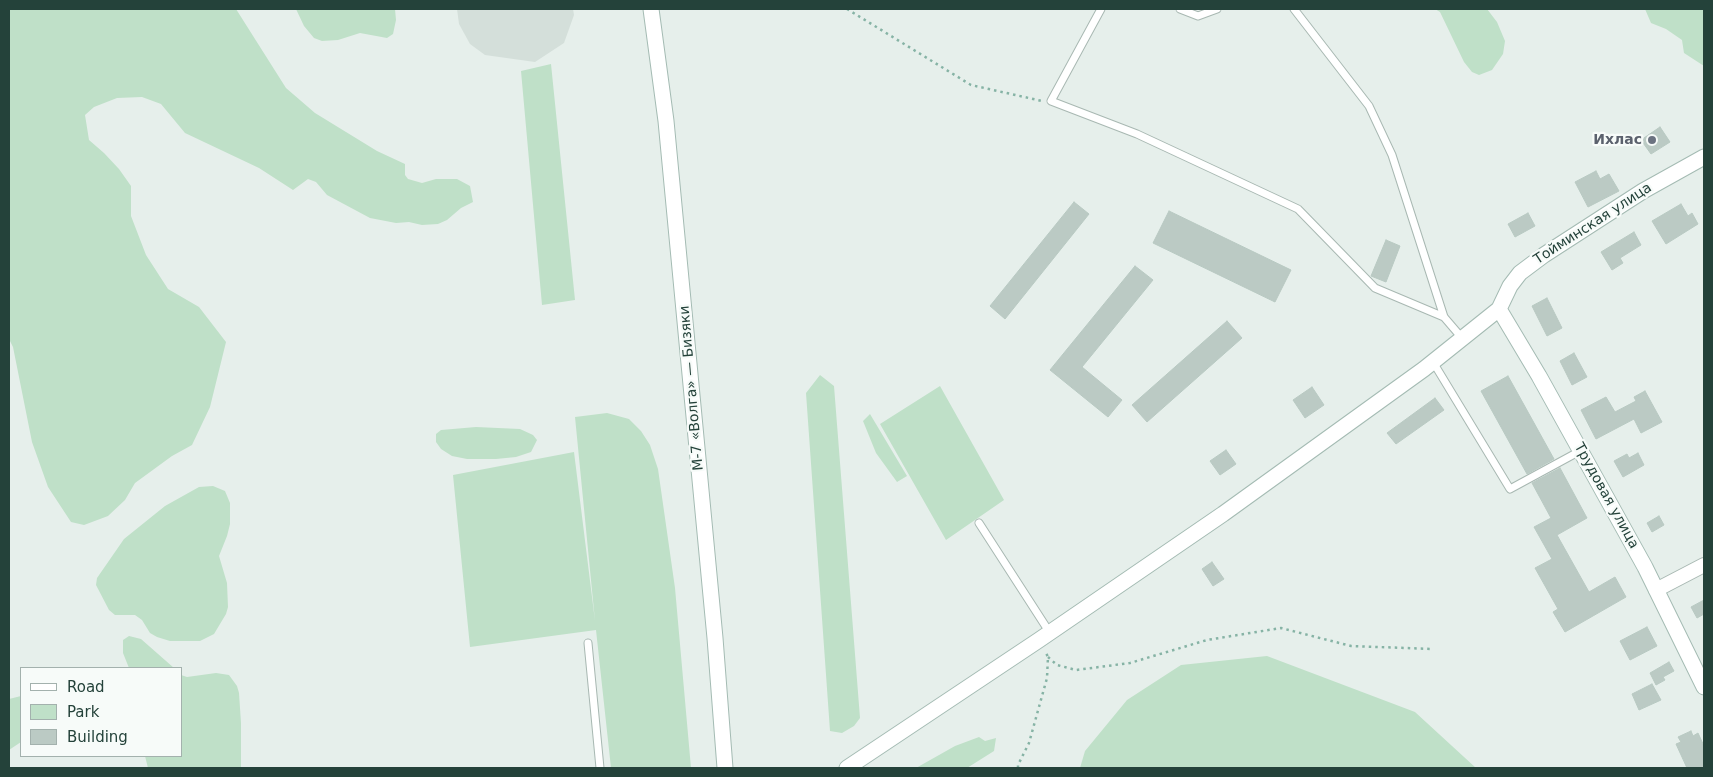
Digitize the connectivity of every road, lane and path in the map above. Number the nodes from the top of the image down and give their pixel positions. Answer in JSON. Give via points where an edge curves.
{"nodes":[{"id":1,"x":651,"y":9,"type":"edge"},
{"id":2,"x":847,"y":9,"type":"edge"},
{"id":3,"x":1101,"y":9,"type":"edge"},
{"id":4,"x":1180,"y":9,"type":"edge"},
{"id":5,"x":1217,"y":9,"type":"edge"},
{"id":6,"x":1294,"y":9,"type":"edge"},
{"id":7,"x":1050,"y":102,"type":"junction"},
{"id":8,"x":1704,"y":157,"type":"edge"},
{"id":9,"x":1499,"y":309,"type":"junction"},
{"id":10,"x":1444,"y":318,"type":"junction"},
{"id":11,"x":1462,"y":338,"type":"junction"},
{"id":12,"x":1433,"y":362,"type":"junction"},
{"id":13,"x":1581,"y":451,"type":"junction"},
{"id":14,"x":979,"y":523,"type":"dead end"},
{"id":15,"x":1704,"y":565,"type":"edge"},
{"id":16,"x":1656,"y":590,"type":"junction"},
{"id":17,"x":1045,"y":636,"type":"junction"},
{"id":18,"x":588,"y":643,"type":"dead end"},
{"id":19,"x":1433,"y":649,"type":"dead end"},
{"id":20,"x":1048,"y":657,"type":"junction"},
{"id":21,"x":1704,"y":687,"type":"edge"},
{"id":22,"x":600,"y":768,"type":"edge"},
{"id":23,"x":726,"y":768,"type":"edge"},
{"id":24,"x":847,"y":768,"type":"edge"},
{"id":25,"x":1018,"y":768,"type":"edge"}],
"edges":[{"from":1,"to":23,"type":"street","name":"М-7 «Волга» — Бизяки","via":[[668,141]]},
{"from":2,"to":7,"type":"path","via":[[971,85]]},
{"from":3,"to":7,"type":"lane"},
{"from":4,"to":5,"type":"lane","via":[[1198,16]]},
{"from":6,"to":10,"type":"lane","via":[[1369,106],[1392,155]]},
{"from":7,"to":10,"type":"lane","via":[[1137,134],[1298,209],[1375,288]]},
{"from":8,"to":9,"type":"street","name":"Тойминская улица","via":[[1643,191],[1544,255],[1520,273]]},
{"from":9,"to":11,"type":"street"},
{"from":9,"to":13,"type":"street","name":"Трудовая улица"},
{"from":10,"to":11,"type":"lane"},
{"from":11,"to":12,"type":"street"},
{"from":12,"to":13,"type":"lane","via":[[1510,488]]},
{"from":12,"to":17,"type":"street","via":[[1223,514]]},
{"from":13,"to":16,"type":"street","name":"Трудовая улица"},
{"from":14,"to":17,"type":"lane"},
{"from":15,"to":16,"type":"street"},
{"from":16,"to":21,"type":"street","name":"Трудовая улица"},
{"from":17,"to":20,"type":"path"},
{"from":17,"to":24,"type":"street"},
{"from":18,"to":22,"type":"lane"},
{"from":19,"to":20,"type":"path","via":[[1351,646],[1280,628],[1206,640],[1130,663],[1076,670],[1057,665]]},
{"from":20,"to":25,"type":"path","via":[[1047,678],[1029,743]]}]}
